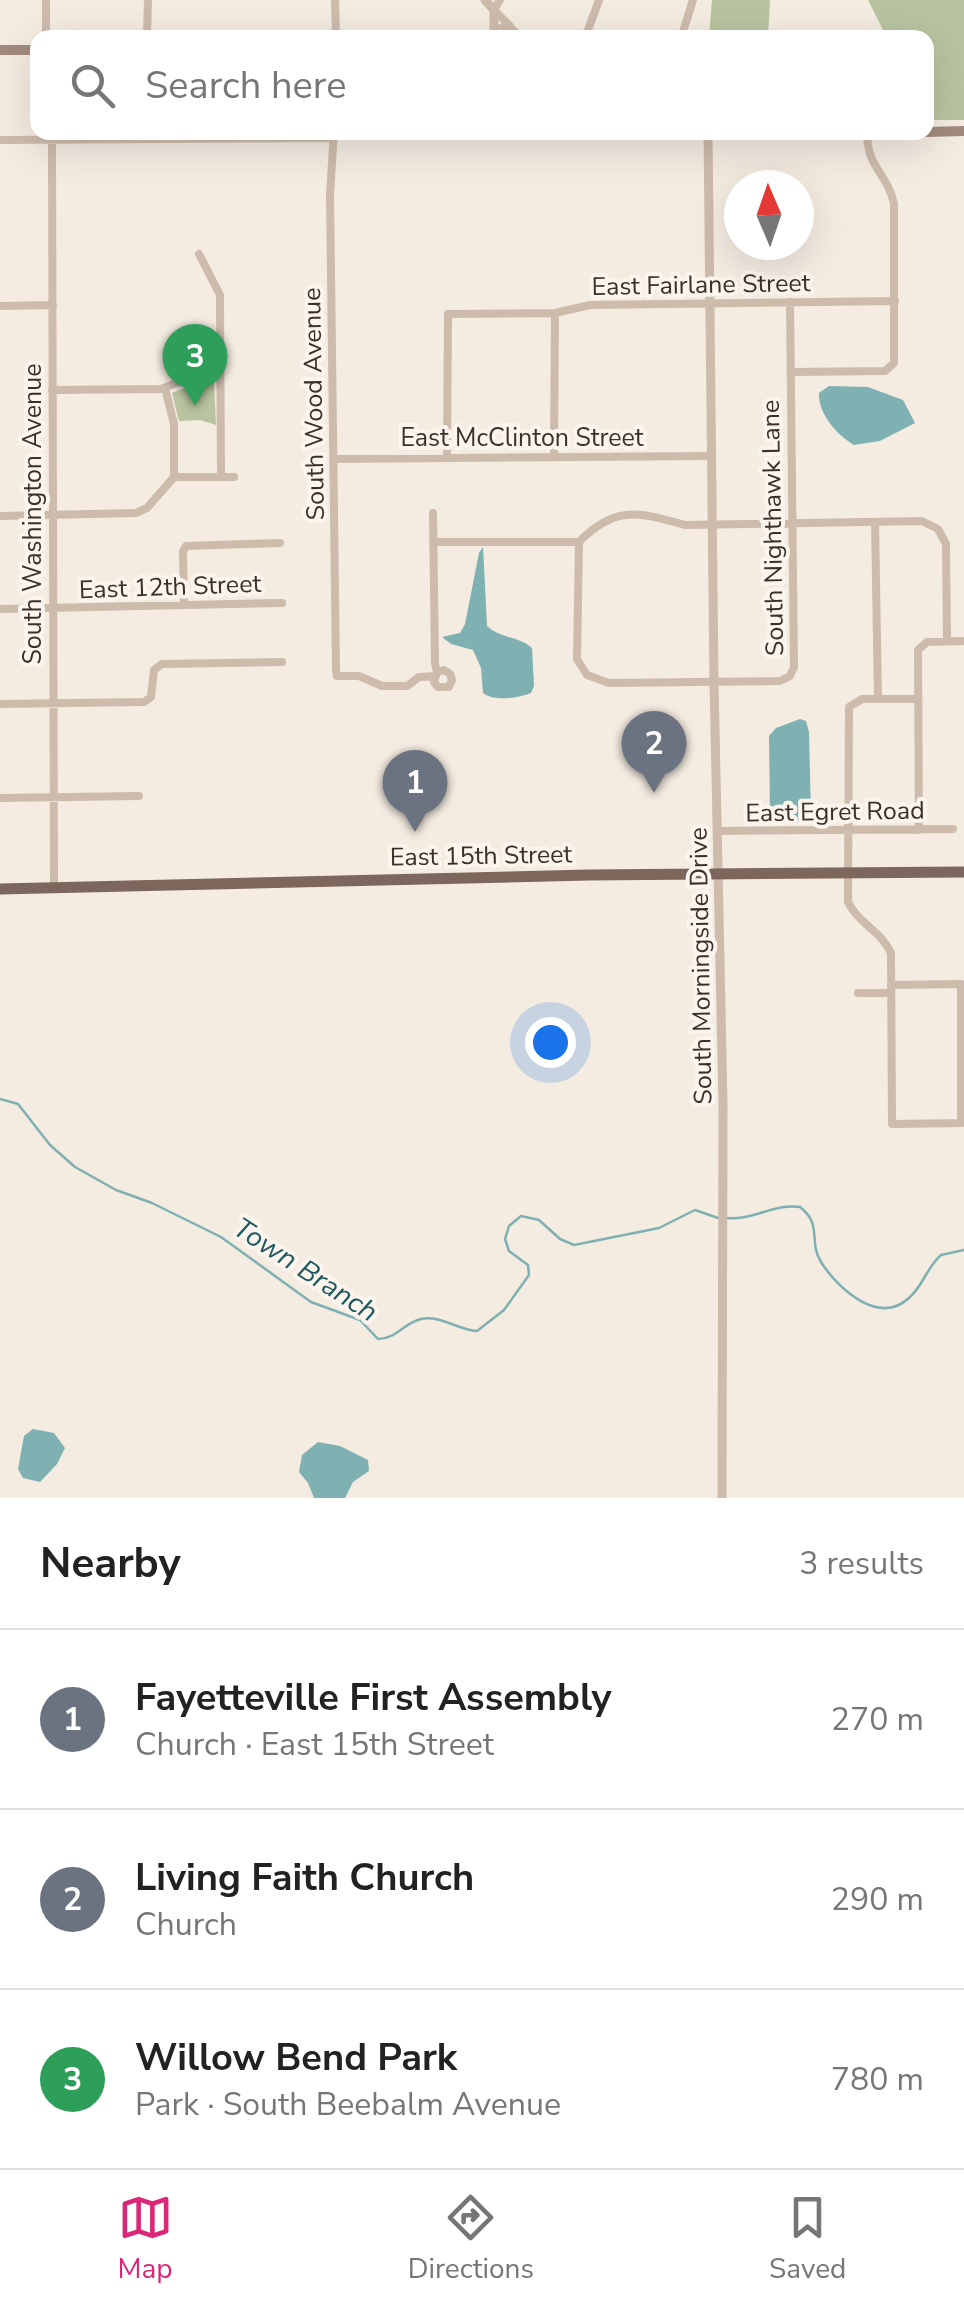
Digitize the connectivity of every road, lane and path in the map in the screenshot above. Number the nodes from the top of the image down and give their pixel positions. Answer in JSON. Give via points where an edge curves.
{"nodes":[{"id":1,"x":46,"y":0,"type":"edge"},
{"id":2,"x":148,"y":0,"type":"edge"},
{"id":3,"x":335,"y":0,"type":"edge"},
{"id":4,"x":485,"y":0,"type":"edge"},
{"id":5,"x":500,"y":0,"type":"edge"},
{"id":6,"x":599,"y":0,"type":"edge"},
{"id":7,"x":692,"y":0,"type":"edge"},
{"id":8,"x":494,"y":10,"type":"junction"},
{"id":9,"x":510,"y":26,"type":"junction"},
{"id":10,"x":46,"y":30,"type":"edge"},
{"id":11,"x":148,"y":30,"type":"edge"},
{"id":12,"x":336,"y":30,"type":"edge"},
{"id":13,"x":494,"y":30,"type":"edge"},
{"id":14,"x":499,"y":30,"type":"edge"},
{"id":15,"x":514,"y":30,"type":"edge"},
{"id":16,"x":588,"y":30,"type":"edge"},
{"id":17,"x":683,"y":30,"type":"edge"},
{"id":18,"x":0,"y":50,"type":"edge"},
{"id":19,"x":30,"y":50,"type":"edge"},
{"id":20,"x":964,"y":131,"type":"edge"},
{"id":21,"x":934,"y":132,"type":"edge"},
{"id":22,"x":0,"y":140,"type":"edge"},
{"id":23,"x":52,"y":140,"type":"joint"},
{"id":24,"x":333,"y":140,"type":"edge"},
{"id":25,"x":708,"y":140,"type":"edge"},
{"id":26,"x":868,"y":140,"type":"edge"},
{"id":27,"x":199,"y":254,"type":"dead end"},
{"id":28,"x":894,"y":301,"type":"junction"},
{"id":29,"x":709,"y":302,"type":"junction"},
{"id":30,"x":790,"y":302,"type":"junction"},
{"id":31,"x":53,"y":305,"type":"junction"},
{"id":32,"x":0,"y":306,"type":"edge"},
{"id":33,"x":554,"y":314,"type":"junction"},
{"id":34,"x":791,"y":372,"type":"junction"},
{"id":35,"x":220,"y":374,"type":"junction"},
{"id":36,"x":165,"y":388,"type":"junction"},
{"id":37,"x":52,"y":390,"type":"junction"},
{"id":38,"x":712,"y":456,"type":"junction"},
{"id":39,"x":554,"y":457,"type":"junction"},
{"id":40,"x":447,"y":458,"type":"junction"},
{"id":41,"x":334,"y":459,"type":"junction"},
{"id":42,"x":174,"y":477,"type":"junction"},
{"id":43,"x":222,"y":477,"type":"junction"},
{"id":44,"x":234,"y":477,"type":"dead end"},
{"id":45,"x":433,"y":513,"type":"dead end"},
{"id":46,"x":51,"y":515,"type":"junction"},
{"id":47,"x":0,"y":516,"type":"edge"},
{"id":48,"x":875,"y":522,"type":"junction"},
{"id":49,"x":792,"y":523,"type":"junction"},
{"id":50,"x":711,"y":524,"type":"junction"},
{"id":51,"x":433,"y":542,"type":"junction"},
{"id":52,"x":579,"y":542,"type":"junction"},
{"id":53,"x":280,"y":544,"type":"dead end"},
{"id":54,"x":282,"y":603,"type":"dead end"},
{"id":55,"x":184,"y":604,"type":"junction"},
{"id":56,"x":0,"y":609,"type":"edge"},
{"id":57,"x":51,"y":609,"type":"junction"},
{"id":58,"x":947,"y":642,"type":"junction"},
{"id":59,"x":964,"y":642,"type":"edge"},
{"id":60,"x":282,"y":662,"type":"dead end"},
{"id":61,"x":714,"y":682,"type":"junction"},
{"id":62,"x":878,"y":699,"type":"junction"},
{"id":63,"x":918,"y":699,"type":"junction"},
{"id":64,"x":0,"y":704,"type":"edge"},
{"id":65,"x":52,"y":704,"type":"junction"},
{"id":66,"x":139,"y":796,"type":"dead end"},
{"id":67,"x":0,"y":798,"type":"edge"},
{"id":68,"x":53,"y":798,"type":"junction"},
{"id":69,"x":953,"y":829,"type":"dead end"},
{"id":70,"x":716,"y":830,"type":"junction"},
{"id":71,"x":848,"y":830,"type":"junction"},
{"id":72,"x":919,"y":830,"type":"junction"},
{"id":73,"x":964,"y":872,"type":"edge"},
{"id":74,"x":848,"y":873,"type":"junction"},
{"id":75,"x":718,"y":874,"type":"junction"},
{"id":76,"x":54,"y":887,"type":"junction"},
{"id":77,"x":0,"y":889,"type":"edge"},
{"id":78,"x":962,"y":984,"type":"edge"},
{"id":79,"x":891,"y":989,"type":"junction"},
{"id":80,"x":858,"y":994,"type":"dead end"},
{"id":81,"x":962,"y":1054,"type":"edge"},
{"id":82,"x":963,"y":1122,"type":"edge"},
{"id":83,"x":722,"y":1498,"type":"edge"}],
"edges":[{"from":1,"to":10,"type":"street"},
{"from":2,"to":11,"type":"street"},
{"from":3,"to":12,"type":"street"},
{"from":4,"to":8,"type":"street"},
{"from":5,"to":8,"type":"street"},
{"from":6,"to":16,"type":"street"},
{"from":7,"to":17,"type":"street"},
{"from":8,"to":9,"type":"street"},
{"from":8,"to":13,"type":"street"},
{"from":9,"to":14,"type":"street"},
{"from":9,"to":15,"type":"street"},
{"from":18,"to":19,"type":"main road"},
{"from":20,"to":21,"type":"main road"},
{"from":22,"to":23,"type":"street"},
{"from":23,"to":31,"type":"street","name":"South Washington Avenue"},
{"from":24,"to":41,"type":"street","name":"South Wood Avenue"},
{"from":25,"to":29,"type":"street","name":"South Morningside Drive"},
{"from":26,"to":28,"type":"street","via":[[870,162],[892,191]]},
{"from":27,"to":35,"type":"street","via":[[220,294]]},
{"from":28,"to":30,"type":"street","name":"East Fairlane Street"},
{"from":28,"to":34,"type":"street","via":[[890,368]]},
{"from":29,"to":30,"type":"street","name":"East Fairlane Street"},
{"from":29,"to":33,"type":"street","name":"East Fairlane Street","via":[[590,304]]},
{"from":29,"to":38,"type":"street","name":"South Morningside Drive"},
{"from":30,"to":34,"type":"street","name":"South Nighthawk Lane"},
{"from":31,"to":32,"type":"street"},
{"from":31,"to":37,"type":"street","name":"South Washington Avenue"},
{"from":33,"to":39,"type":"street"},
{"from":33,"to":40,"type":"street","name":"East Fairlane Street","via":[[448,314]]},
{"from":34,"to":49,"type":"street","name":"South Nighthawk Lane"},
{"from":35,"to":36,"type":"street"},
{"from":35,"to":43,"type":"street"},
{"from":36,"to":37,"type":"street"},
{"from":36,"to":42,"type":"street","via":[[174,424]]},
{"from":37,"to":46,"type":"street","name":"South Washington Avenue"},
{"from":38,"to":39,"type":"street","name":"East McClinton Street"},
{"from":38,"to":50,"type":"street","name":"South Morningside Drive"},
{"from":39,"to":40,"type":"street","name":"East McClinton Street"},
{"from":40,"to":41,"type":"street","name":"East McClinton Street"},
{"from":41,"to":51,"type":"street","name":"South Wood Avenue","via":[[337,676],[407,686],[436,674]]},
{"from":42,"to":43,"type":"street"},
{"from":42,"to":46,"type":"street","via":[[142,512]]},
{"from":43,"to":44,"type":"street"},
{"from":45,"to":51,"type":"street"},
{"from":46,"to":47,"type":"street"},
{"from":46,"to":57,"type":"street","name":"South Washington Avenue"},
{"from":48,"to":49,"type":"street"},
{"from":48,"to":58,"type":"street","via":[[922,522],[943,536]]},
{"from":48,"to":62,"type":"street"},
{"from":49,"to":50,"type":"street"},
{"from":49,"to":61,"type":"street","name":"South Nighthawk Lane","via":[[793,672],[780,681]]},
{"from":50,"to":52,"type":"street","via":[[617,516]]},
{"from":50,"to":61,"type":"street","name":"South Morningside Drive"},
{"from":51,"to":52,"type":"street"},
{"from":52,"to":61,"type":"street","via":[[576,658],[582,671],[602,682]]},
{"from":53,"to":55,"type":"street","via":[[186,546]]},
{"from":54,"to":55,"type":"street","name":"East 12th Street"},
{"from":55,"to":57,"type":"street","name":"East 12th Street"},
{"from":56,"to":57,"type":"street","name":"East 12th Street"},
{"from":57,"to":65,"type":"street","name":"South Washington Avenue"},
{"from":58,"to":59,"type":"street"},
{"from":58,"to":63,"type":"street","via":[[927,642],[918,650]]},
{"from":60,"to":65,"type":"street","via":[[162,664],[144,702]]},
{"from":61,"to":70,"type":"street","name":"South Morningside Drive"},
{"from":62,"to":63,"type":"street"},
{"from":62,"to":71,"type":"street","via":[[849,707]]},
{"from":63,"to":72,"type":"street"},
{"from":64,"to":65,"type":"street"},
{"from":65,"to":68,"type":"street","name":"South Washington Avenue"},
{"from":66,"to":68,"type":"street"},
{"from":67,"to":68,"type":"street"},
{"from":68,"to":76,"type":"street","name":"South Washington Avenue"},
{"from":69,"to":72,"type":"street","name":"East Egret Road"},
{"from":70,"to":71,"type":"street","name":"East Egret Road"},
{"from":70,"to":75,"type":"street","name":"South Morningside Drive"},
{"from":71,"to":72,"type":"street","name":"East Egret Road"},
{"from":71,"to":74,"type":"street"},
{"from":73,"to":74,"type":"main road","name":"East 15th Street"},
{"from":74,"to":75,"type":"main road","name":"East 15th Street"},
{"from":74,"to":79,"type":"street","via":[[853,913],[891,953]]},
{"from":75,"to":76,"type":"main road","name":"East 15th Street"},
{"from":75,"to":83,"type":"street","name":"South Morningside Drive"},
{"from":76,"to":77,"type":"main road","name":"East 15th Street"},
{"from":78,"to":79,"type":"street"},
{"from":78,"to":81,"type":"street"},
{"from":79,"to":80,"type":"street"},
{"from":79,"to":82,"type":"street","via":[[892,1124]]},
{"from":81,"to":82,"type":"street"}]}
